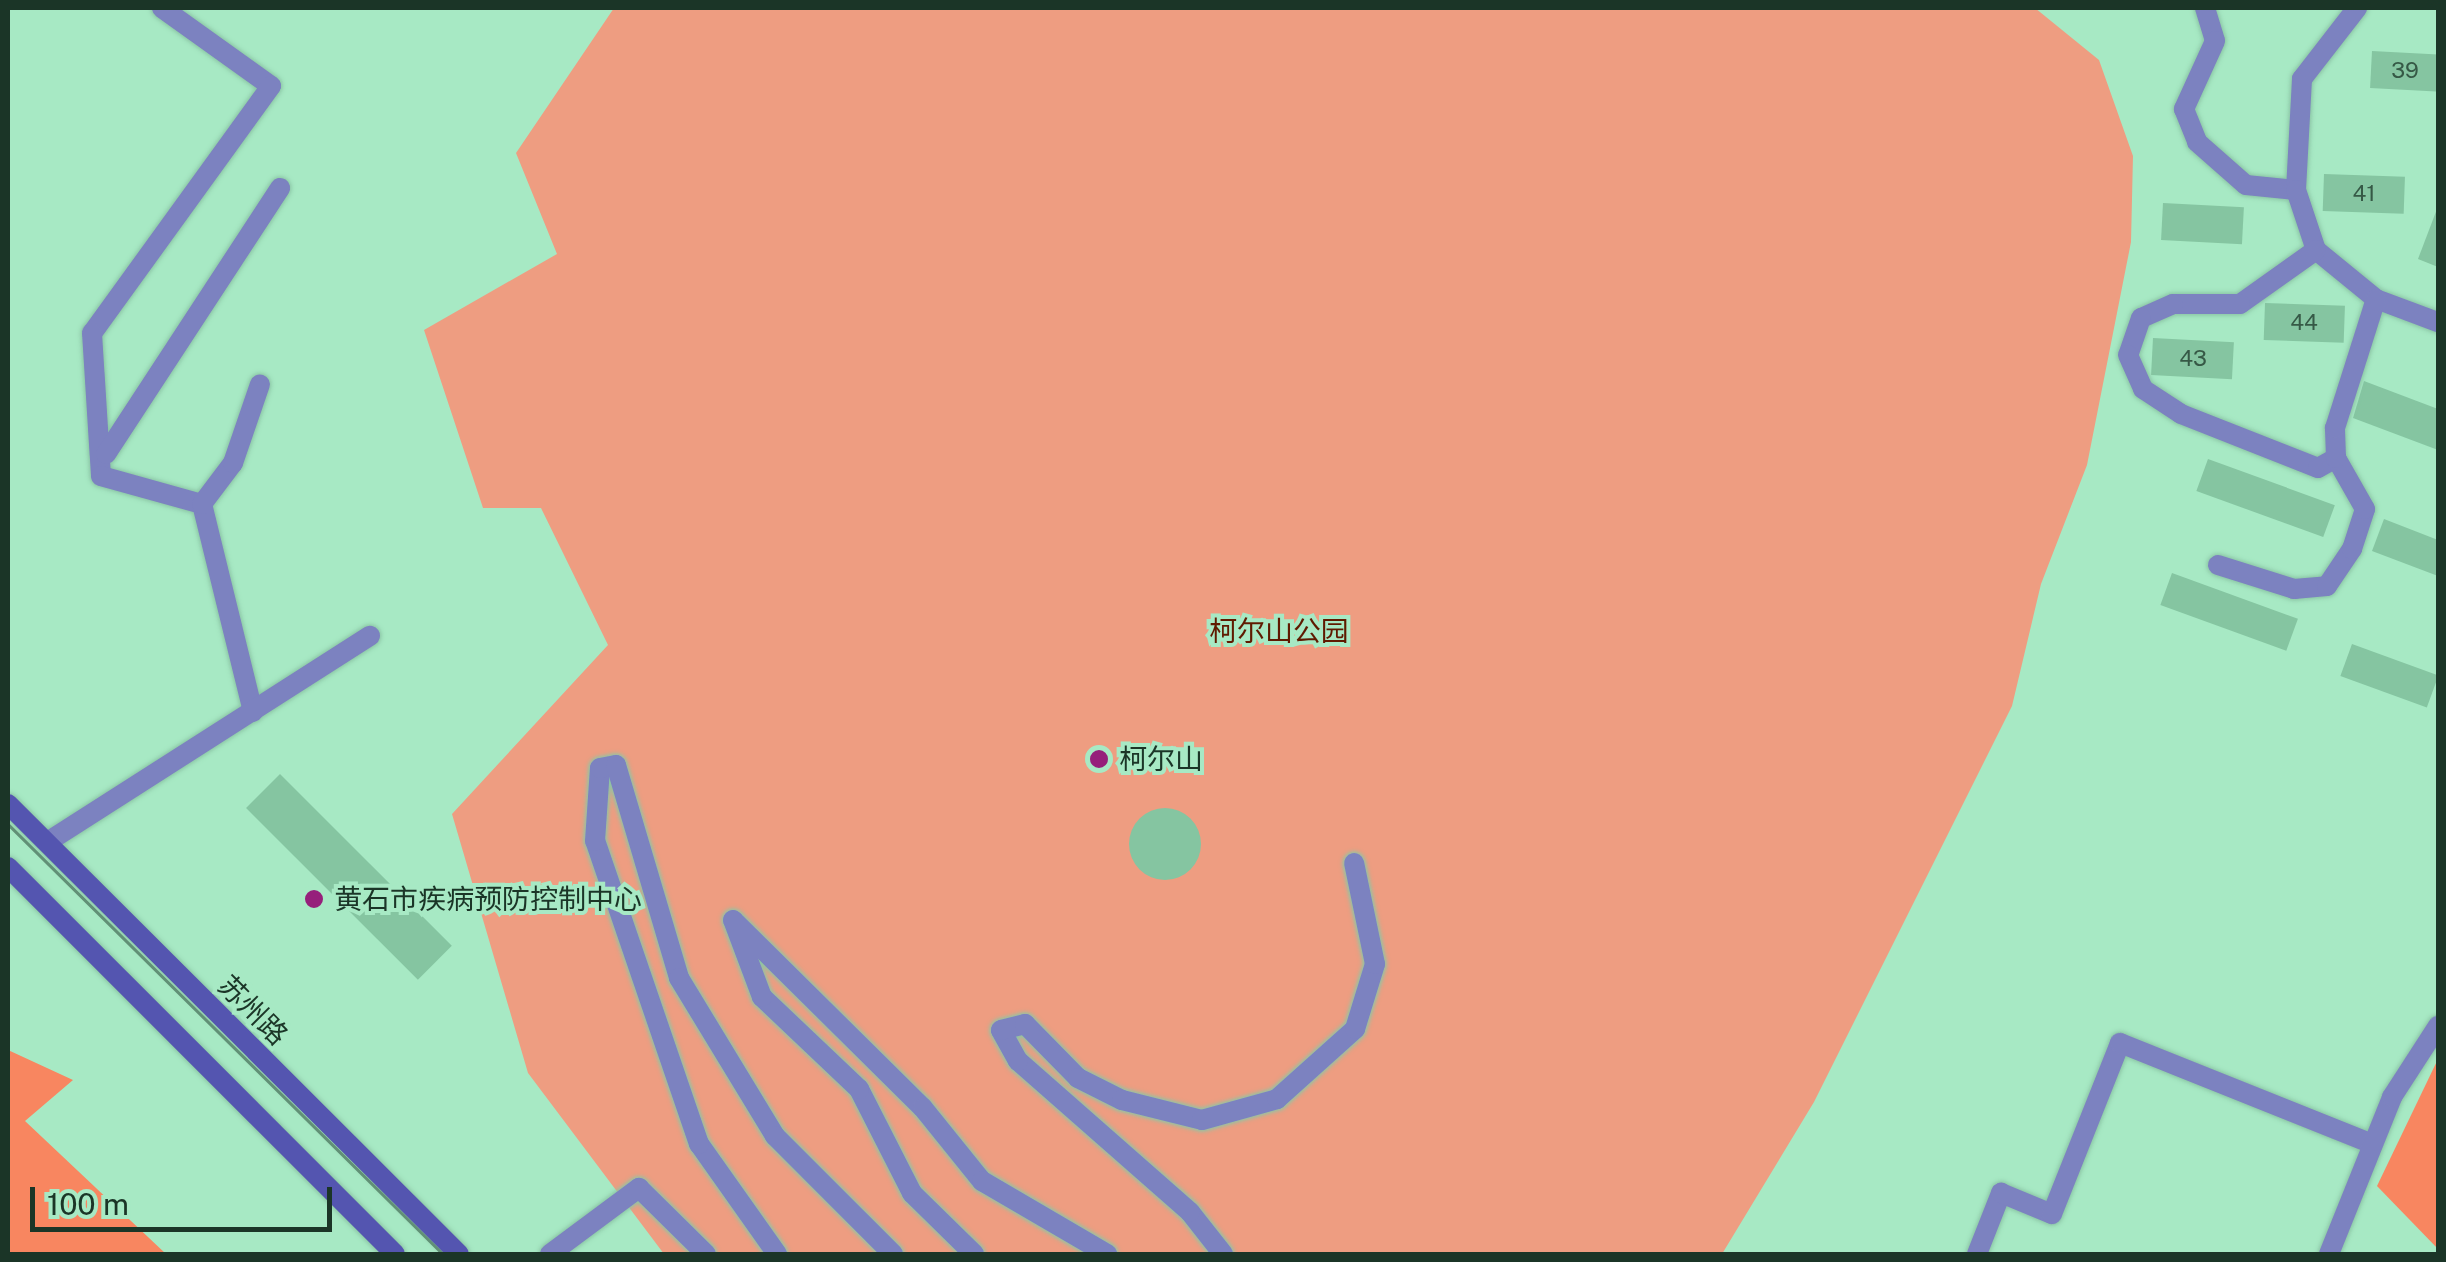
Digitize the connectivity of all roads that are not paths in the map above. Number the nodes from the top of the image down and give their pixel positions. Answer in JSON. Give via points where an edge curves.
{"nodes":[{"id":1,"x":162,"y":8,"type":"edge"},
{"id":2,"x":2205,"y":8,"type":"edge"},
{"id":3,"x":2357,"y":8,"type":"edge"},
{"id":4,"x":280,"y":188,"type":"dead end"},
{"id":5,"x":2296,"y":190,"type":"junction"},
{"id":6,"x":2316,"y":250,"type":"junction"},
{"id":7,"x":2376,"y":299,"type":"junction"},
{"id":8,"x":2438,"y":322,"type":"edge"},
{"id":9,"x":260,"y":384,"type":"dead end"},
{"id":10,"x":2336,"y":458,"type":"junction"},
{"id":11,"x":101,"y":476,"type":"junction"},
{"id":12,"x":202,"y":504,"type":"junction"},
{"id":13,"x":2218,"y":566,"type":"dead end"},
{"id":14,"x":370,"y":636,"type":"dead end"},
{"id":15,"x":253,"y":712,"type":"junction"},
{"id":16,"x":8,"y":804,"type":"edge"},
{"id":17,"x":48,"y":841,"type":"junction"},
{"id":18,"x":1354,"y":863,"type":"dead end"},
{"id":19,"x":8,"y":866,"type":"edge"},
{"id":20,"x":2438,"y":1026,"type":"edge"},
{"id":21,"x":2373,"y":1144,"type":"junction"},
{"id":22,"x":395,"y":1254,"type":"edge"},
{"id":23,"x":459,"y":1254,"type":"edge"},
{"id":24,"x":550,"y":1254,"type":"edge"},
{"id":25,"x":706,"y":1254,"type":"edge"},
{"id":26,"x":777,"y":1254,"type":"edge"},
{"id":27,"x":893,"y":1254,"type":"edge"},
{"id":28,"x":974,"y":1254,"type":"edge"},
{"id":29,"x":1107,"y":1254,"type":"edge"},
{"id":30,"x":1223,"y":1254,"type":"edge"},
{"id":31,"x":1977,"y":1254,"type":"edge"},
{"id":32,"x":2329,"y":1254,"type":"edge"}],
"edges":[{"from":1,"to":11,"type":"street","via":[[271,86],[92,333]]},
{"from":2,"to":5,"type":"street","via":[[2215,42],[2184,109],[2197,142],[2246,185]]},
{"from":3,"to":5,"type":"street","via":[[2302,78]]},
{"from":4,"to":11,"type":"street","via":[[110,436]]},
{"from":5,"to":6,"type":"street"},
{"from":6,"to":7,"type":"street"},
{"from":6,"to":10,"type":"street","via":[[2240,304],[2173,304],[2141,318],[2128,355],[2143,389],[2181,414],[2318,468]]},
{"from":7,"to":8,"type":"street"},
{"from":7,"to":10,"type":"street","via":[[2336,428]]},
{"from":9,"to":12,"type":"street","via":[[233,463]]},
{"from":10,"to":13,"type":"street","via":[[2365,509],[2327,586],[2294,588]]},
{"from":11,"to":12,"type":"street"},
{"from":12,"to":15,"type":"street"},
{"from":14,"to":15,"type":"street"},
{"from":15,"to":17,"type":"street"},
{"from":16,"to":17,"type":"main road","name":"苏州路"},
{"from":17,"to":23,"type":"main road","name":"苏州路"},
{"from":18,"to":30,"type":"street","via":[[1375,964],[1355,1030],[1277,1099],[1202,1120],[1122,1100],[1078,1078],[1025,1024],[1002,1030],[1018,1061],[1190,1212]]},
{"from":19,"to":22,"type":"main road"},
{"from":20,"to":21,"type":"street","via":[[2402,1076]]},
{"from":21,"to":31,"type":"street","via":[[2120,1043],[2052,1214],[2000,1193]]},
{"from":21,"to":32,"type":"street"},
{"from":24,"to":25,"type":"street","via":[[639,1188]]},
{"from":26,"to":27,"type":"street","via":[[699,1144],[595,841],[600,768],[616,766],[679,978],[776,1136]]},
{"from":28,"to":29,"type":"street","via":[[912,1193],[858,1089],[762,998],[733,920],[923,1108],[982,1181]]}]}
